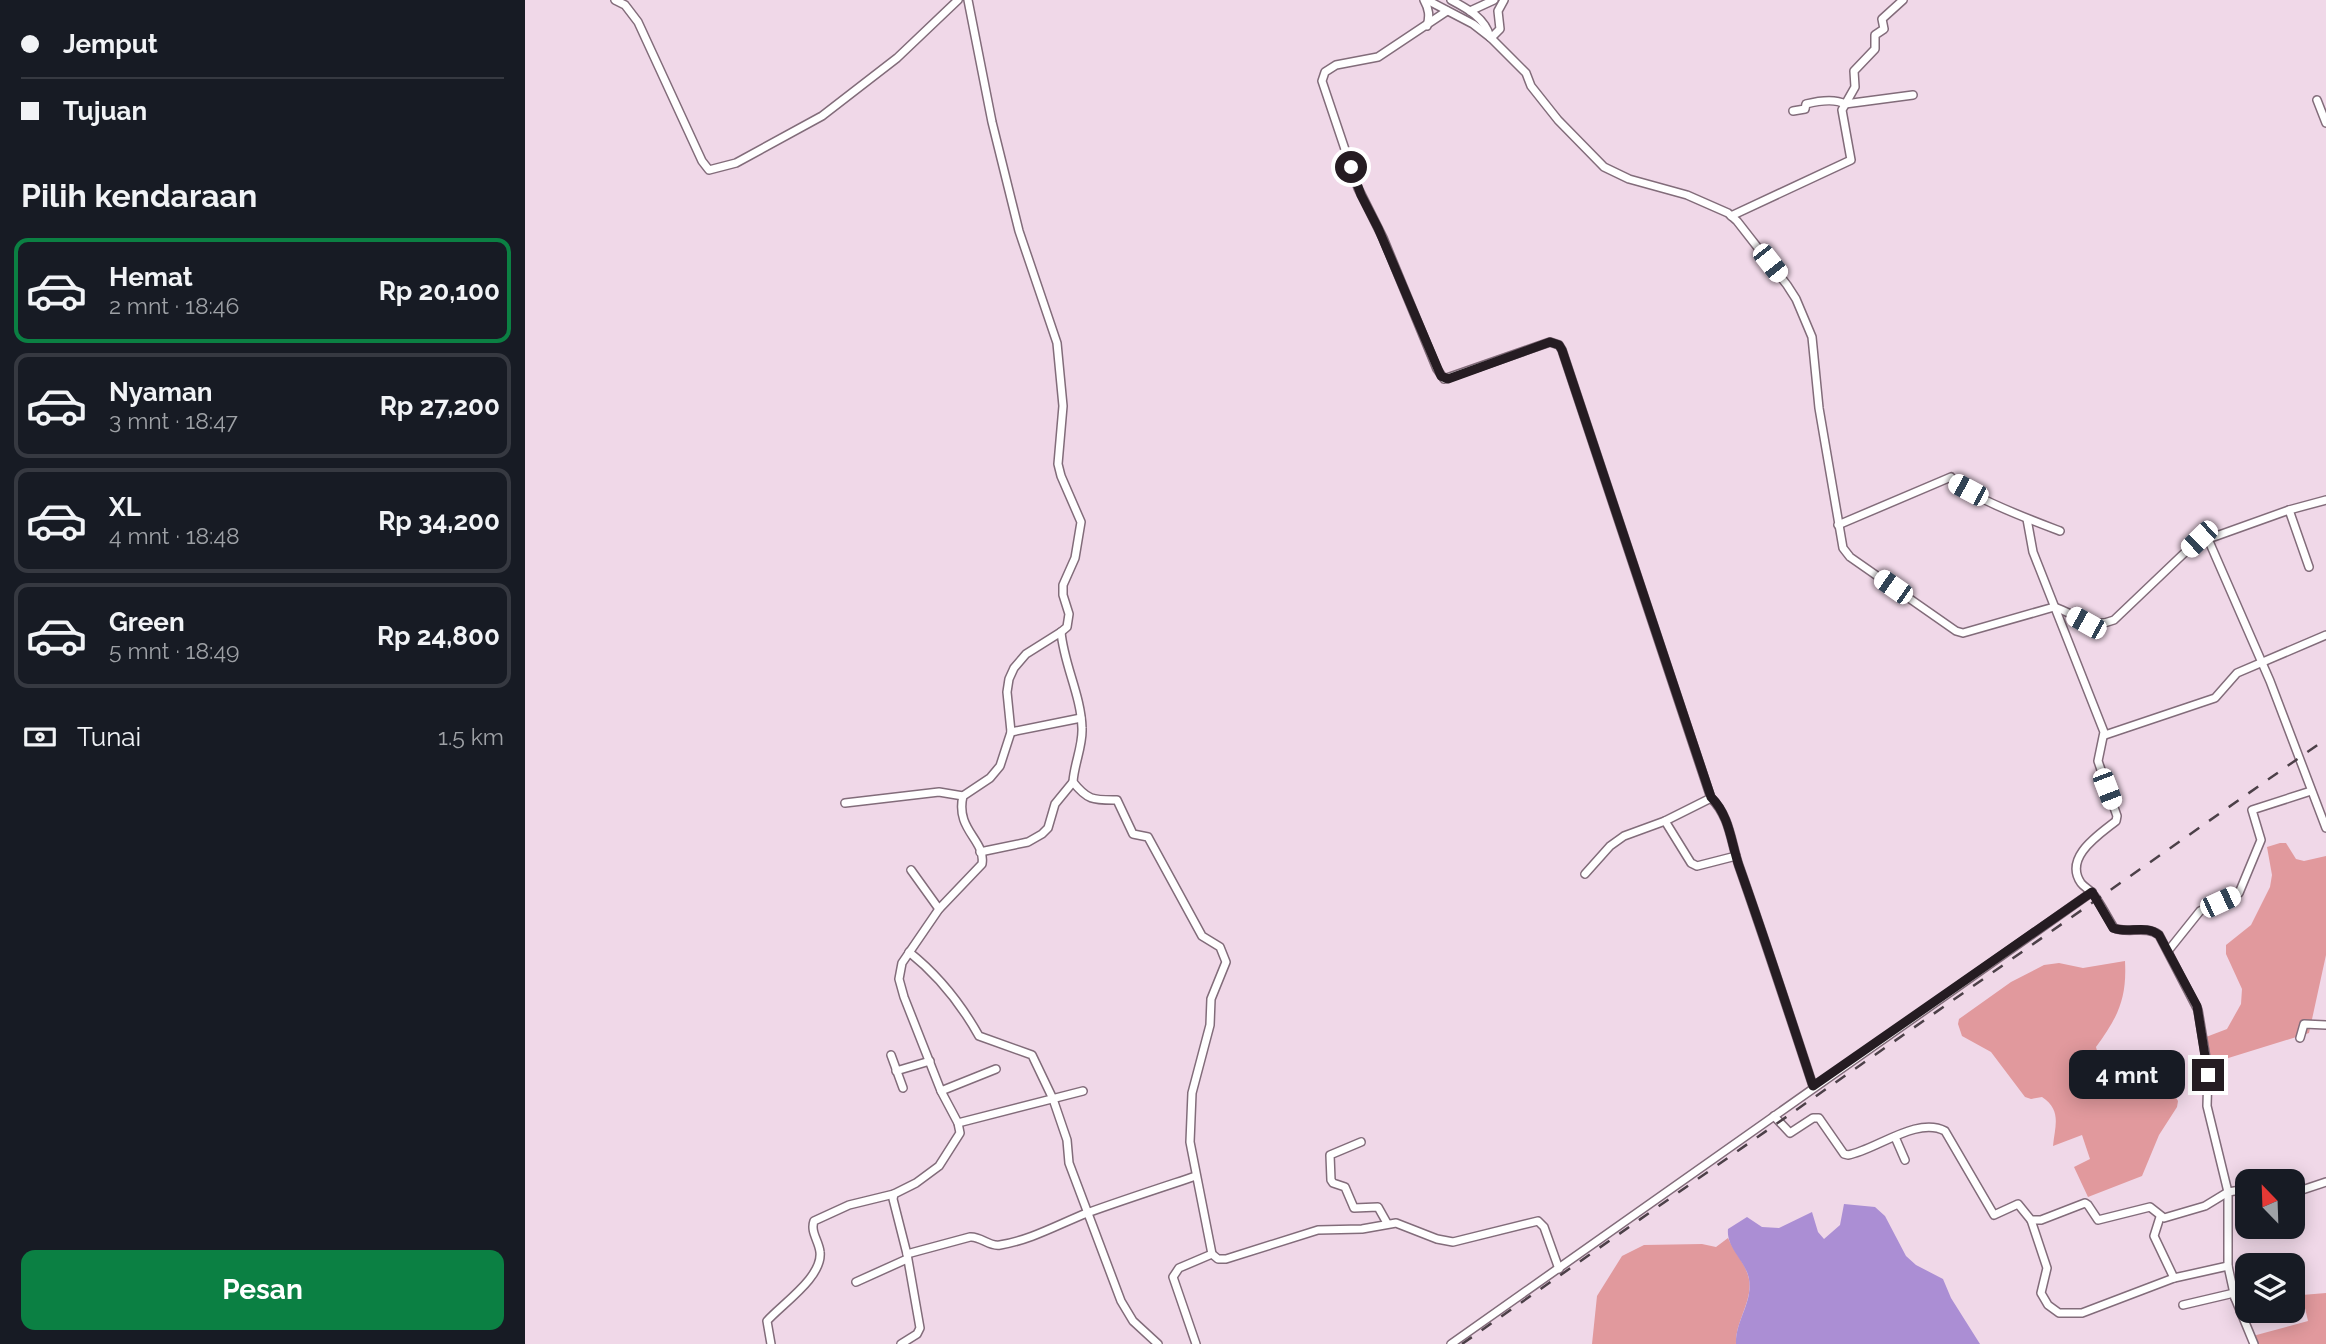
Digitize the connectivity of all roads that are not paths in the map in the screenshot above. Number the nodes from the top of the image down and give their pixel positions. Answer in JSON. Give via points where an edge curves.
{"nodes":[{"id":1,"x":615,"y":0,"type":"edge"},
{"id":2,"x":958,"y":0,"type":"edge"},
{"id":3,"x":968,"y":0,"type":"edge"},
{"id":4,"x":1425,"y":0,"type":"edge"},
{"id":5,"x":1467,"y":0,"type":"edge"},
{"id":6,"x":1494,"y":0,"type":"edge"},
{"id":7,"x":1504,"y":0,"type":"edge"},
{"id":8,"x":1903,"y":0,"type":"edge"},
{"id":9,"x":1455,"y":2,"type":"edge"},
{"id":10,"x":1470,"y":10,"type":"junction"},
{"id":11,"x":1450,"y":13,"type":"junction"},
{"id":12,"x":1465,"y":21,"type":"junction"},
{"id":13,"x":1426,"y":27,"type":"junction"},
{"id":14,"x":1491,"y":38,"type":"junction"},
{"id":15,"x":1913,"y":96,"type":"dead end"},
{"id":16,"x":2317,"y":100,"type":"dead end"},
{"id":17,"x":1845,"y":104,"type":"junction"},
{"id":18,"x":1793,"y":111,"type":"dead end"},
{"id":19,"x":2325,"y":117,"type":"edge"},
{"id":20,"x":1731,"y":216,"type":"junction"},
{"id":21,"x":2326,"y":500,"type":"edge"},
{"id":22,"x":2289,"y":510,"type":"junction"},
{"id":23,"x":2027,"y":519,"type":"junction"},
{"id":24,"x":1838,"y":526,"type":"junction"},
{"id":25,"x":2060,"y":531,"type":"dead end"},
{"id":26,"x":2208,"y":539,"type":"junction"},
{"id":27,"x":2309,"y":567,"type":"dead end"},
{"id":28,"x":2054,"y":607,"type":"junction"},
{"id":29,"x":1062,"y":632,"type":"junction"},
{"id":30,"x":2326,"y":635,"type":"edge"},
{"id":31,"x":2262,"y":663,"type":"junction"},
{"id":32,"x":1081,"y":718,"type":"junction"},
{"id":33,"x":1011,"y":732,"type":"junction"},
{"id":34,"x":2105,"y":735,"type":"junction"},
{"id":35,"x":1073,"y":782,"type":"junction"},
{"id":36,"x":2311,"y":791,"type":"junction"},
{"id":37,"x":963,"y":796,"type":"junction"},
{"id":38,"x":1711,"y":797,"type":"junction"},
{"id":39,"x":845,"y":803,"type":"dead end"},
{"id":40,"x":1665,"y":821,"type":"junction"},
{"id":41,"x":2326,"y":828,"type":"edge"},
{"id":42,"x":980,"y":852,"type":"junction"},
{"id":43,"x":1736,"y":856,"type":"junction"},
{"id":44,"x":911,"y":870,"type":"dead end"},
{"id":45,"x":1585,"y":874,"type":"dead end"},
{"id":46,"x":2092,"y":892,"type":"junction"},
{"id":47,"x":939,"y":909,"type":"junction"},
{"id":48,"x":2168,"y":951,"type":"junction"},
{"id":49,"x":909,"y":952,"type":"junction"},
{"id":50,"x":2326,"y":1025,"type":"edge"},
{"id":51,"x":2300,"y":1038,"type":"dead end"},
{"id":52,"x":891,"y":1055,"type":"dead end"},
{"id":53,"x":930,"y":1061,"type":"junction"},
{"id":54,"x":996,"y":1069,"type":"dead end"},
{"id":55,"x":897,"y":1071,"type":"junction"},
{"id":56,"x":1813,"y":1086,"type":"junction"},
{"id":57,"x":903,"y":1088,"type":"dead end"},
{"id":58,"x":941,"y":1091,"type":"junction"},
{"id":59,"x":1083,"y":1091,"type":"dead end"},
{"id":60,"x":1053,"y":1099,"type":"junction"},
{"id":61,"x":1774,"y":1116,"type":"junction"},
{"id":62,"x":958,"y":1123,"type":"junction"},
{"id":63,"x":1895,"y":1137,"type":"junction"},
{"id":64,"x":1361,"y":1142,"type":"dead end"},
{"id":65,"x":1905,"y":1160,"type":"dead end"},
{"id":66,"x":1196,"y":1176,"type":"junction"},
{"id":67,"x":2326,"y":1182,"type":"edge"},
{"id":68,"x":2305,"y":1190,"type":"edge"},
{"id":69,"x":2235,"y":1191,"type":"edge"},
{"id":70,"x":2228,"y":1192,"type":"junction"},
{"id":71,"x":894,"y":1194,"type":"junction"},
{"id":72,"x":1088,"y":1213,"type":"junction"},
{"id":73,"x":2160,"y":1217,"type":"junction"},
{"id":74,"x":2031,"y":1220,"type":"junction"},
{"id":75,"x":1387,"y":1223,"type":"junction"},
{"id":76,"x":1212,"y":1254,"type":"junction"},
{"id":77,"x":907,"y":1257,"type":"junction"},
{"id":78,"x":2228,"y":1266,"type":"junction"},
{"id":79,"x":1559,"y":1269,"type":"junction"},
{"id":80,"x":2173,"y":1278,"type":"junction"},
{"id":81,"x":856,"y":1282,"type":"dead end"},
{"id":82,"x":2234,"y":1296,"type":"junction"},
{"id":83,"x":2183,"y":1305,"type":"dead end"},
{"id":84,"x":771,"y":1344,"type":"edge"},
{"id":85,"x":901,"y":1344,"type":"edge"},
{"id":86,"x":1158,"y":1344,"type":"edge"},
{"id":87,"x":1196,"y":1344,"type":"edge"},
{"id":88,"x":1451,"y":1344,"type":"edge"},
{"id":89,"x":2254,"y":1344,"type":"edge"}],
"edges":[{"from":1,"to":2,"type":"street","via":[[638,22],[709,170],[736,163],[822,116],[897,58]]},
{"from":3,"to":29,"type":"street","via":[[1019,231],[1059,353],[1063,405],[1058,464],[1081,522],[1075,558],[1063,585],[1069,620]]},
{"from":4,"to":11,"type":"street"},
{"from":4,"to":13,"type":"street","via":[[1430,18]]},
{"from":5,"to":9,"type":"street"},
{"from":6,"to":10,"type":"street"},
{"from":7,"to":14,"type":"street","via":[[1498,11],[1500,29]]},
{"from":8,"to":17,"type":"street","via":[[1882,19],[1883,32],[1875,35],[1875,49],[1854,71],[1854,87]]},
{"from":9,"to":10,"type":"street"},
{"from":9,"to":11,"type":"street"},
{"from":10,"to":12,"type":"street"},
{"from":10,"to":14,"type":"street","via":[[1487,26]]},
{"from":11,"to":12,"type":"street"},
{"from":11,"to":13,"type":"street"},
{"from":12,"to":14,"type":"street"},
{"from":13,"to":38,"type":"street","via":[[1378,57],[1336,65],[1323,76],[1358,188],[1444,379],[1550,342],[1559,345]]},
{"from":14,"to":20,"type":"street","via":[[1604,167]]},
{"from":15,"to":17,"type":"street"},
{"from":16,"to":19,"type":"street"},
{"from":17,"to":18,"type":"street","via":[[1820,101]]},
{"from":17,"to":20,"type":"street","via":[[1842,110],[1851,160]]},
{"from":20,"to":24,"type":"street","via":[[1787,285],[1812,337]]},
{"from":21,"to":22,"type":"street"},
{"from":22,"to":26,"type":"street"},
{"from":22,"to":27,"type":"street"},
{"from":23,"to":24,"type":"street","via":[[1954,483],[1951,477]]},
{"from":23,"to":25,"type":"street"},
{"from":23,"to":28,"type":"street","via":[[2030,545]]},
{"from":24,"to":28,"type":"street","via":[[1850,557],[1956,631],[1963,633]]},
{"from":26,"to":28,"type":"street","via":[[2199,539],[2114,620],[2095,625]]},
{"from":26,"to":31,"type":"street"},
{"from":28,"to":34,"type":"street"},
{"from":29,"to":32,"type":"street","via":[[1063,653]]},
{"from":29,"to":33,"type":"street","via":[[1027,654],[1009,679]]},
{"from":30,"to":31,"type":"street"},
{"from":31,"to":34,"type":"street","via":[[2233,675],[2215,698]]},
{"from":31,"to":36,"type":"street"},
{"from":32,"to":33,"type":"street"},
{"from":32,"to":35,"type":"street"},
{"from":33,"to":37,"type":"street","via":[[1000,766]]},
{"from":34,"to":46,"type":"street","via":[[2098,761],[2117,816],[2087,845],[2077,863],[2081,883]]},
{"from":35,"to":42,"type":"street","via":[[1055,804],[1042,834],[1021,844]]},
{"from":35,"to":66,"type":"street","via":[[1095,801],[1117,800],[1133,834],[1150,839],[1202,936],[1220,947],[1226,962],[1212,999],[1192,1093],[1190,1142]]},
{"from":36,"to":41,"type":"street"},
{"from":36,"to":48,"type":"street","via":[[2252,810],[2261,840],[2239,893],[2200,911]]},
{"from":37,"to":39,"type":"street","via":[[939,792]]},
{"from":37,"to":42,"type":"street","via":[[962,819]]},
{"from":38,"to":40,"type":"street"},
{"from":38,"to":43,"type":"street","via":[[1725,817]]},
{"from":40,"to":43,"type":"street","via":[[1697,866]]},
{"from":40,"to":45,"type":"street","via":[[1619,839]]},
{"from":42,"to":47,"type":"street","via":[[982,864]]},
{"from":43,"to":56,"type":"street"},
{"from":44,"to":47,"type":"street"},
{"from":46,"to":48,"type":"street","via":[[2113,928],[2156,932]]},
{"from":46,"to":56,"type":"street"},
{"from":47,"to":49,"type":"street"},
{"from":48,"to":70,"type":"street","via":[[2198,1010],[2208,1070],[2207,1106]]},
{"from":49,"to":53,"type":"street","via":[[899,970],[900,986]]},
{"from":49,"to":60,"type":"street","via":[[941,982],[979,1036],[1032,1055]]},
{"from":50,"to":51,"type":"street","via":[[2304,1024]]},
{"from":52,"to":55,"type":"street"},
{"from":53,"to":55,"type":"street"},
{"from":53,"to":58,"type":"street"},
{"from":54,"to":58,"type":"street"},
{"from":55,"to":57,"type":"street"},
{"from":56,"to":61,"type":"street"},
{"from":58,"to":62,"type":"street"},
{"from":59,"to":60,"type":"street"},
{"from":60,"to":62,"type":"street"},
{"from":60,"to":72,"type":"street"},
{"from":61,"to":63,"type":"street","via":[[1790,1133],[1819,1118],[1848,1155]]},
{"from":61,"to":79,"type":"street"},
{"from":62,"to":71,"type":"street","via":[[959,1137],[939,1166]]},
{"from":63,"to":65,"type":"street"},
{"from":63,"to":74,"type":"street","via":[[1925,1126],[1945,1131],[1993,1215],[2018,1204]]},
{"from":64,"to":75,"type":"street","via":[[1330,1155],[1331,1180],[1345,1187],[1354,1208],[1378,1208]]},
{"from":66,"to":72,"type":"street"},
{"from":66,"to":76,"type":"street"},
{"from":67,"to":68,"type":"street"},
{"from":69,"to":70,"type":"street"},
{"from":70,"to":73,"type":"street","via":[[2205,1206]]},
{"from":70,"to":78,"type":"street"},
{"from":71,"to":77,"type":"street"},
{"from":71,"to":84,"type":"street","via":[[849,1205],[814,1221],[811,1227],[821,1254],[819,1263],[767,1321]]},
{"from":72,"to":77,"type":"street","via":[[1000,1245],[975,1236]]},
{"from":72,"to":86,"type":"street","via":[[1127,1313]]},
{"from":73,"to":74,"type":"street","via":[[2150,1207],[2098,1220],[2085,1203]]},
{"from":73,"to":80,"type":"street","via":[[2154,1236]]},
{"from":74,"to":80,"type":"street","via":[[2047,1268],[2041,1293],[2059,1313],[2082,1313]]},
{"from":75,"to":76,"type":"street","via":[[1310,1231],[1226,1259]]},
{"from":75,"to":79,"type":"street","via":[[1453,1242],[1538,1222]]},
{"from":76,"to":87,"type":"street","via":[[1179,1268],[1173,1277]]},
{"from":77,"to":81,"type":"street"},
{"from":77,"to":85,"type":"street","via":[[920,1328]]},
{"from":78,"to":80,"type":"street"},
{"from":78,"to":82,"type":"street"},
{"from":79,"to":88,"type":"street"},
{"from":82,"to":83,"type":"street"},
{"from":82,"to":89,"type":"street"}]}
